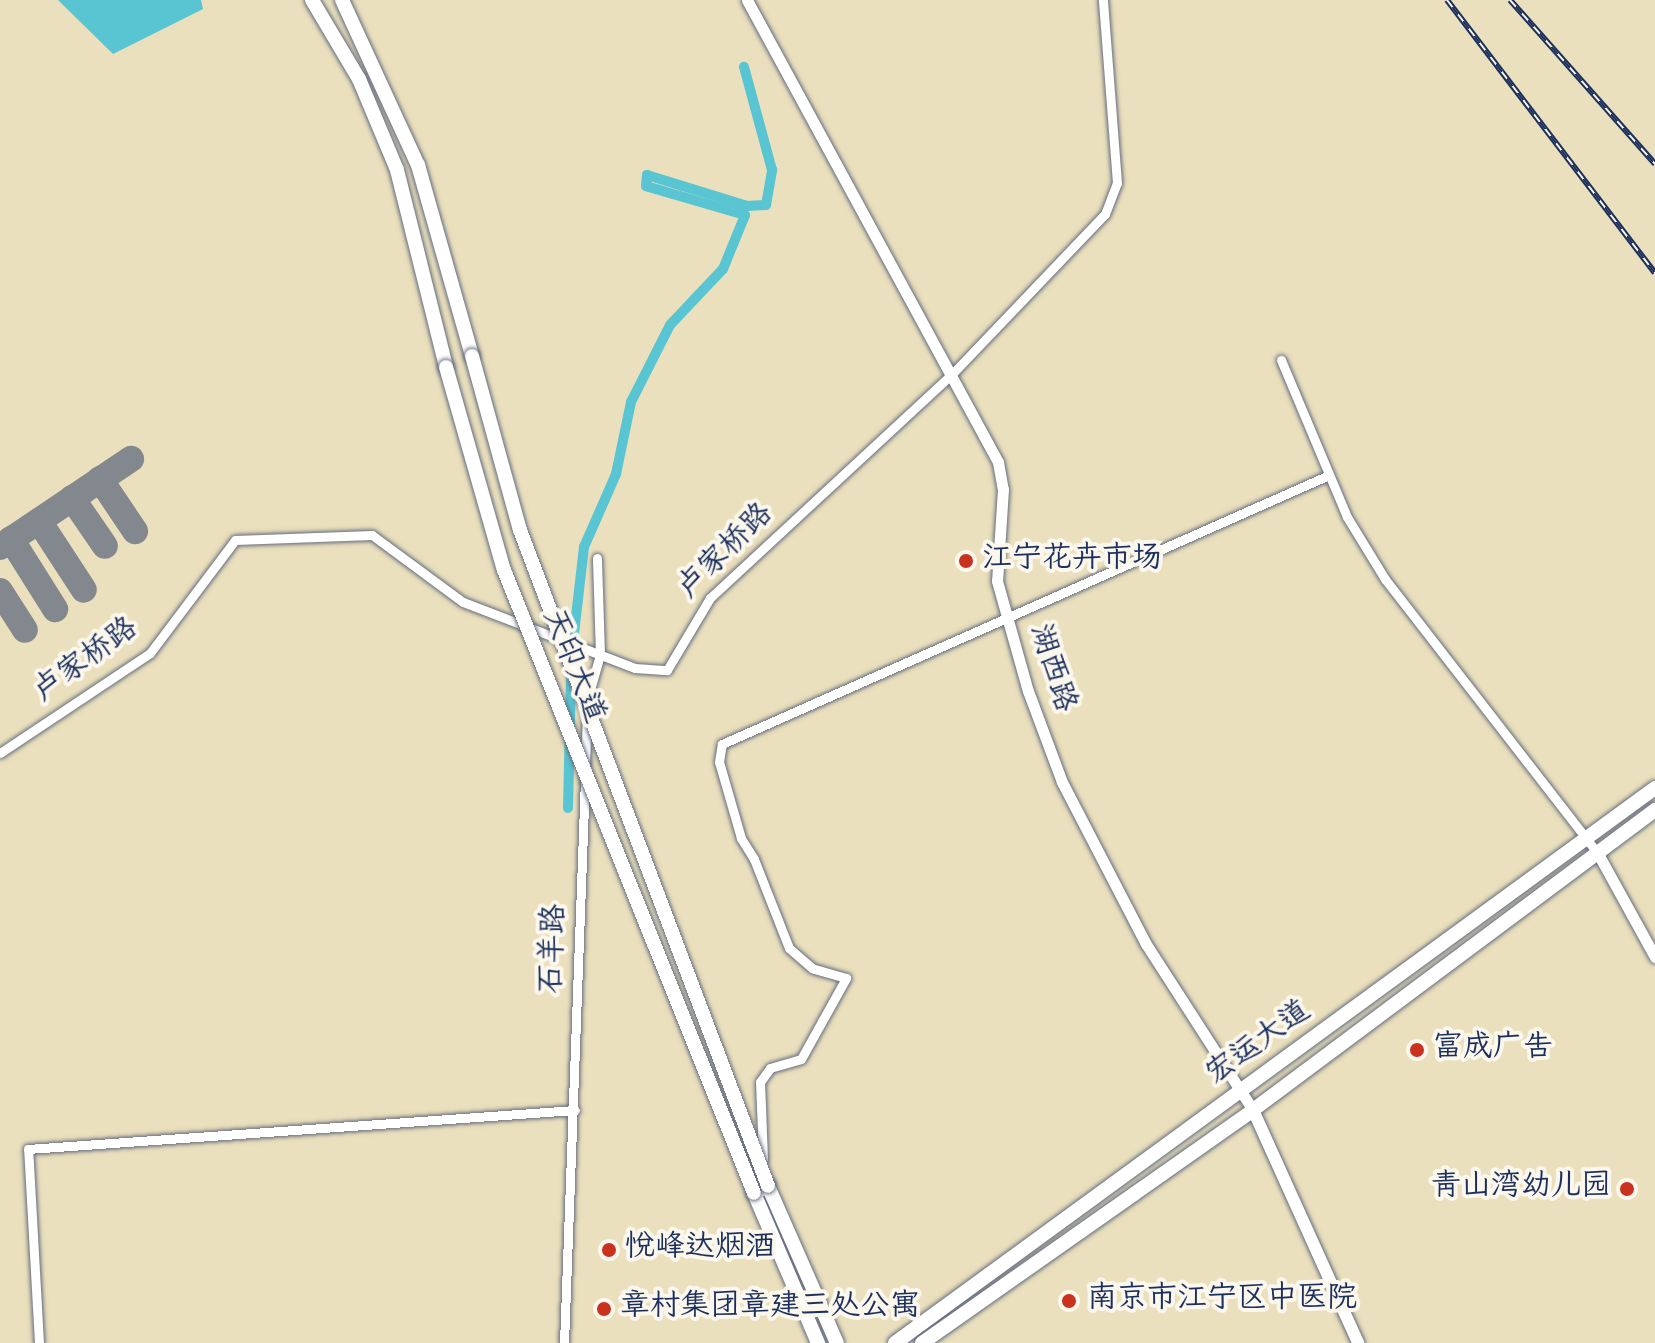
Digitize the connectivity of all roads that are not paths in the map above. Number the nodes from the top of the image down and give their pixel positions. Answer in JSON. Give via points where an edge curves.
{"nodes":[{"id":1,"x":312,"y":0,"type":"edge"},
{"id":2,"x":342,"y":0,"type":"edge"},
{"id":3,"x":747,"y":0,"type":"edge"},
{"id":4,"x":1103,"y":0,"type":"edge"},
{"id":5,"x":1281,"y":360,"type":"dead end"},
{"id":6,"x":953,"y":373,"type":"junction"},
{"id":7,"x":1329,"y":475,"type":"junction"},
{"id":8,"x":597,"y":558,"type":"dead end"},
{"id":9,"x":1006,"y":618,"type":"junction"},
{"id":10,"x":600,"y":655,"type":"junction"},
{"id":11,"x":0,"y":753,"type":"edge"},
{"id":12,"x":1655,"y":788,"type":"edge"},
{"id":13,"x":1655,"y":810,"type":"edge"},
{"id":14,"x":1587,"y":839,"type":"junction"},
{"id":15,"x":1597,"y":852,"type":"junction"},
{"id":16,"x":1655,"y":957,"type":"edge"},
{"id":17,"x":1242,"y":1092,"type":"junction"},
{"id":18,"x":575,"y":1110,"type":"junction"},
{"id":19,"x":1253,"y":1110,"type":"junction"},
{"id":20,"x":761,"y":1189,"type":"junction"},
{"id":21,"x":39,"y":1343,"type":"edge"},
{"id":22,"x":564,"y":1343,"type":"edge"},
{"id":23,"x":818,"y":1343,"type":"edge"},
{"id":24,"x":837,"y":1343,"type":"edge"},
{"id":25,"x":895,"y":1343,"type":"edge"},
{"id":26,"x":922,"y":1343,"type":"edge"},
{"id":27,"x":1358,"y":1343,"type":"edge"}],
"edges":[{"from":1,"to":20,"type":"main road","name":"天印大道","bridge":true,"via":[[359,79],[397,170],[504,570]]},
{"from":2,"to":20,"type":"main road","name":"天印大道","bridge":true,"via":[[418,165],[520,530]]},
{"from":3,"to":6,"type":"street","name":"湖西路","via":[[887,265]]},
{"from":4,"to":6,"type":"street","name":"卢家桥路","via":[[1117,183],[1113,200]]},
{"from":5,"to":7,"type":"street"},
{"from":6,"to":9,"type":"street","name":"湖西路","via":[[998,462],[1003,489],[995,551]]},
{"from":6,"to":10,"type":"street","name":"卢家桥路","via":[[710,598],[667,670],[635,668]]},
{"from":7,"to":9,"type":"street"},
{"from":7,"to":14,"type":"street","via":[[1385,579]]},
{"from":8,"to":10,"type":"street","name":"石羊路"},
{"from":9,"to":17,"type":"street","name":"湖西路","via":[[1032,704],[1075,810],[1146,944]]},
{"from":9,"to":20,"type":"street","via":[[722,744],[719,762],[741,838],[789,948],[812,968],[846,978],[801,1059],[770,1068],[760,1082]]},
{"from":10,"to":11,"type":"street","name":"卢家桥路","via":[[463,602],[372,535],[235,540],[150,653]]},
{"from":10,"to":18,"type":"street","name":"石羊路","via":[[588,685]]},
{"from":12,"to":14,"type":"main road","name":"宏运大道"},
{"from":13,"to":15,"type":"main road","name":"宏运大道"},
{"from":14,"to":15,"type":"street"},
{"from":14,"to":17,"type":"main road","name":"宏运大道"},
{"from":15,"to":16,"type":"street"},
{"from":15,"to":19,"type":"main road","name":"宏运大道"},
{"from":17,"to":19,"type":"street","name":"湖西路"},
{"from":17,"to":25,"type":"main road","name":"宏运大道"},
{"from":18,"to":21,"type":"street","via":[[28,1149]]},
{"from":18,"to":22,"type":"street","name":"石羊路"},
{"from":19,"to":26,"type":"main road","name":"宏运大道"},
{"from":19,"to":27,"type":"main road","name":"湖西路"},
{"from":20,"to":23,"type":"main road","name":"天印大道"},
{"from":20,"to":24,"type":"main road","name":"天印大道"}]}
